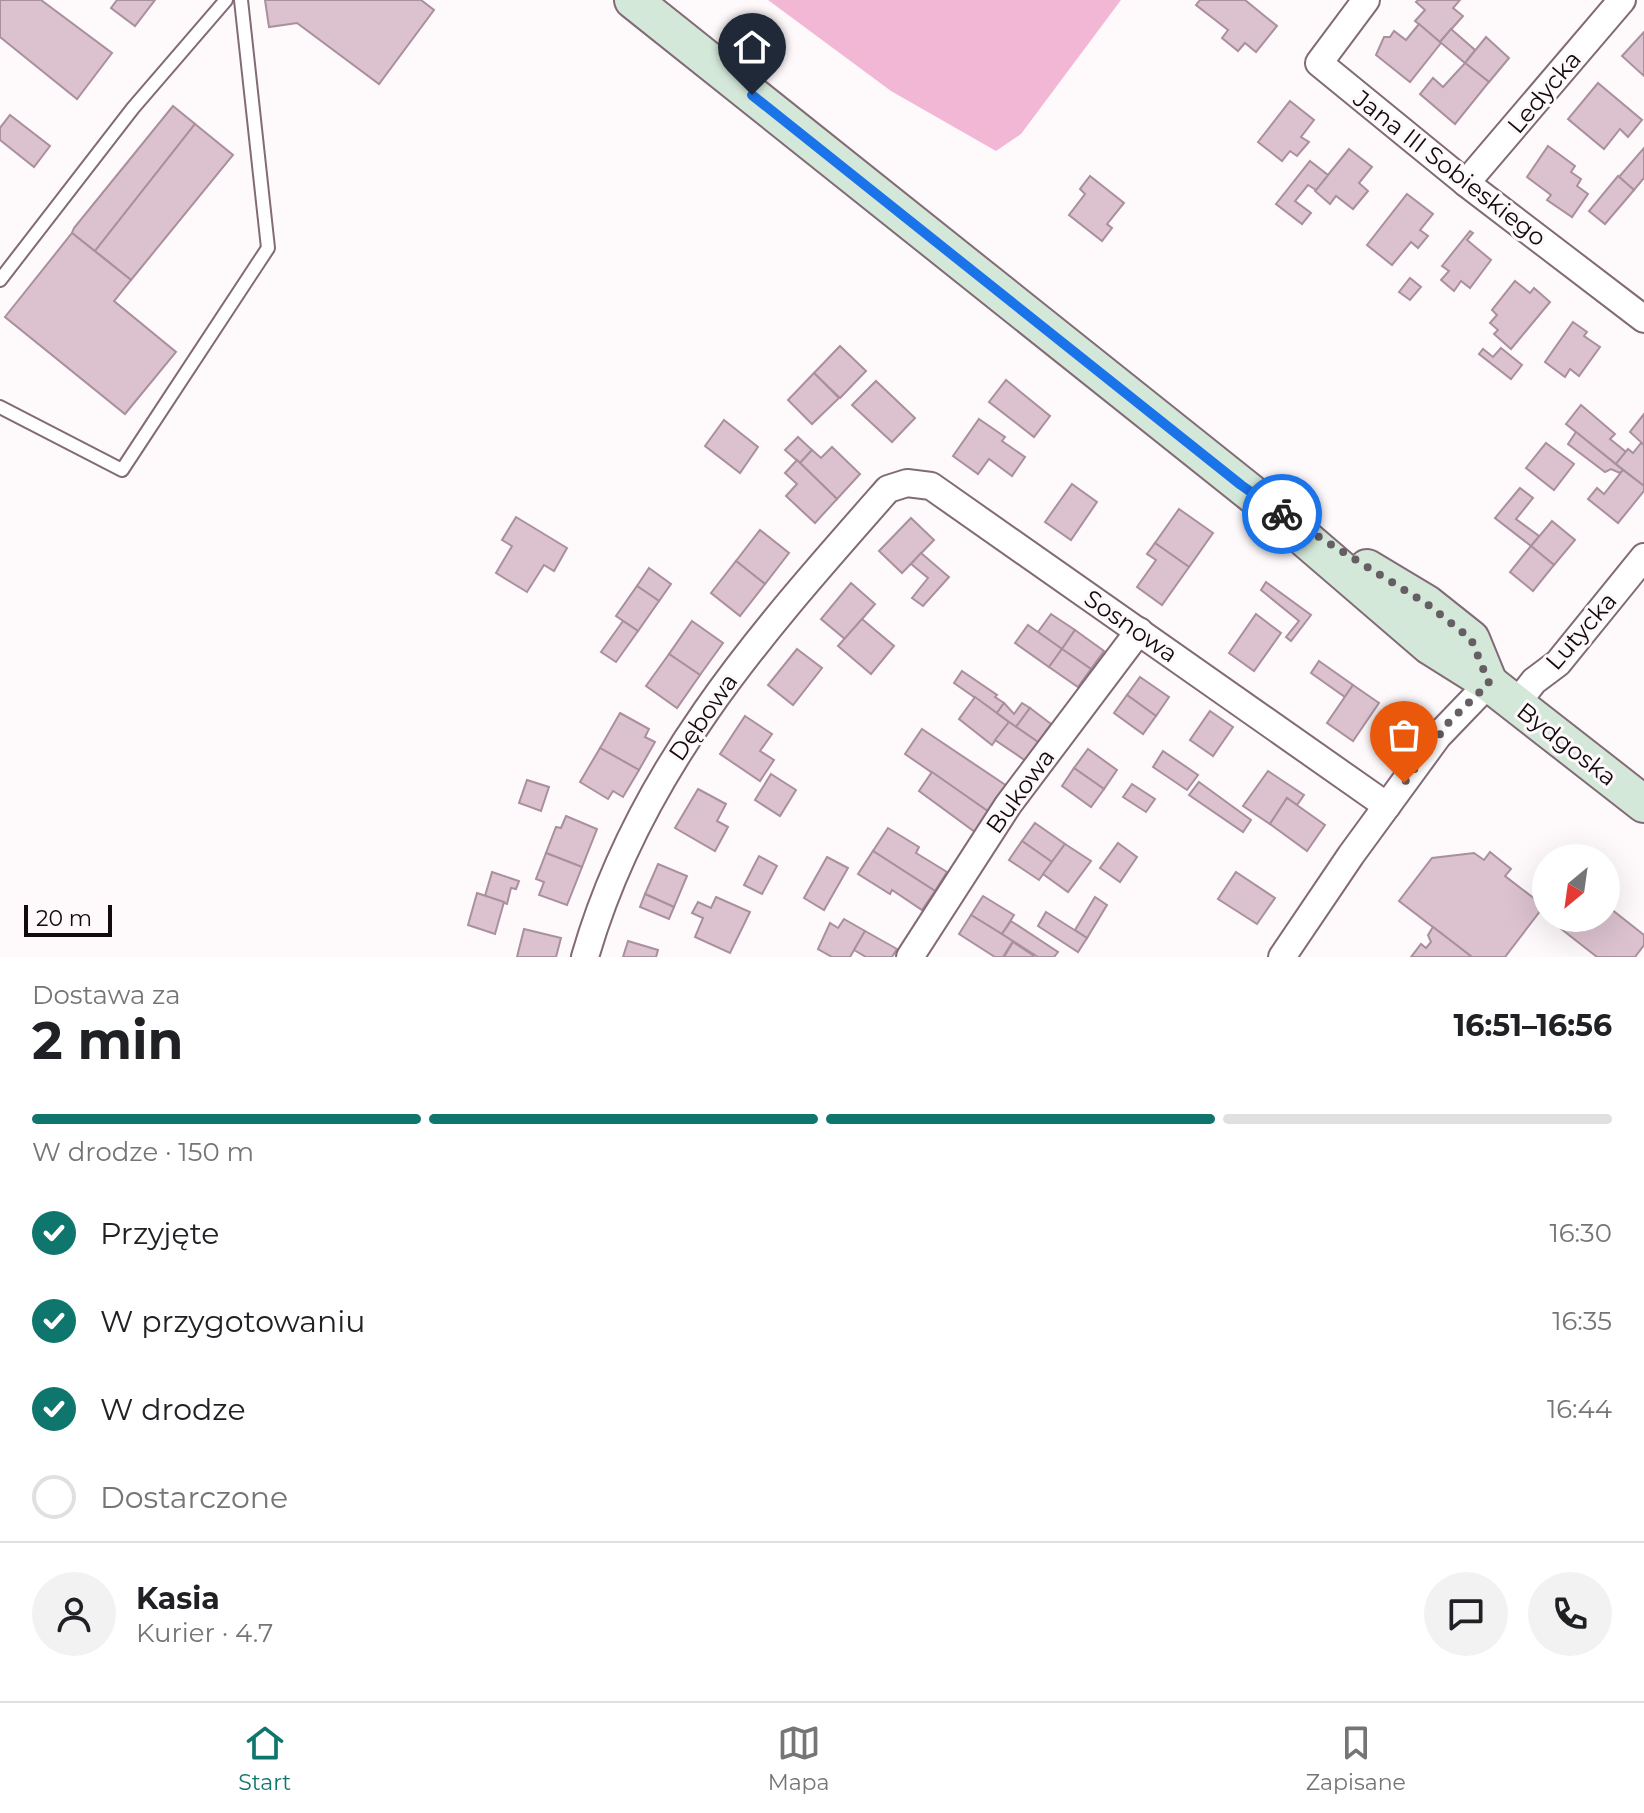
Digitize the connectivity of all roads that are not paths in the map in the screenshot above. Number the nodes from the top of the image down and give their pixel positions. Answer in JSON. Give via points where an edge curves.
{"nodes":[{"id":1,"x":226,"y":0,"type":"edge"},
{"id":2,"x":241,"y":0,"type":"edge"},
{"id":3,"x":633,"y":0,"type":"edge"},
{"id":4,"x":1366,"y":0,"type":"edge"},
{"id":5,"x":1622,"y":0,"type":"edge"},
{"id":6,"x":1466,"y":183,"type":"junction"},
{"id":7,"x":0,"y":280,"type":"edge"},
{"id":8,"x":1644,"y":319,"type":"edge"},
{"id":9,"x":0,"y":407,"type":"edge"},
{"id":10,"x":872,"y":507,"type":"joint"},
{"id":11,"x":1644,"y":557,"type":"edge"},
{"id":12,"x":1139,"y":631,"type":"junction"},
{"id":13,"x":1503,"y":694,"type":"junction"},
{"id":14,"x":1644,"y":804,"type":"edge"},
{"id":15,"x":1387,"y":806,"type":"junction"},
{"id":16,"x":585,"y":957,"type":"edge"},
{"id":17,"x":910,"y":957,"type":"edge"},
{"id":18,"x":1282,"y":957,"type":"edge"}],
"edges":[{"from":1,"to":7,"type":"lane","via":[[133,108]]},
{"from":2,"to":9,"type":"lane","via":[[268,248],[122,470]]},
{"from":3,"to":13,"type":"street","name":"Bydgoska","via":[[1266,505],[1427,604],[1471,639]]},
{"from":4,"to":6,"type":"street","name":"Jana III Sobieskiego","via":[[1319,63]]},
{"from":5,"to":6,"type":"street","name":"Ledycka"},
{"from":6,"to":8,"type":"street","name":"Jana III Sobieskiego"},
{"from":10,"to":12,"type":"street","name":"Sosnowa","via":[[888,489],[907,483],[931,486]]},
{"from":10,"to":16,"type":"street","name":"Dębowa","via":[[768,626],[677,752],[621,856]]},
{"from":11,"to":13,"type":"street","name":"Lutycka","via":[[1558,663]]},
{"from":12,"to":15,"type":"street","name":"Sosnowa"},
{"from":12,"to":17,"type":"street","name":"Bukowa","via":[[1008,805]]},
{"from":13,"to":14,"type":"street","name":"Bydgoska"},
{"from":13,"to":15,"type":"street","name":"Lutycka","via":[[1449,722]]},
{"from":15,"to":18,"type":"street","name":"Lutycka"}]}
